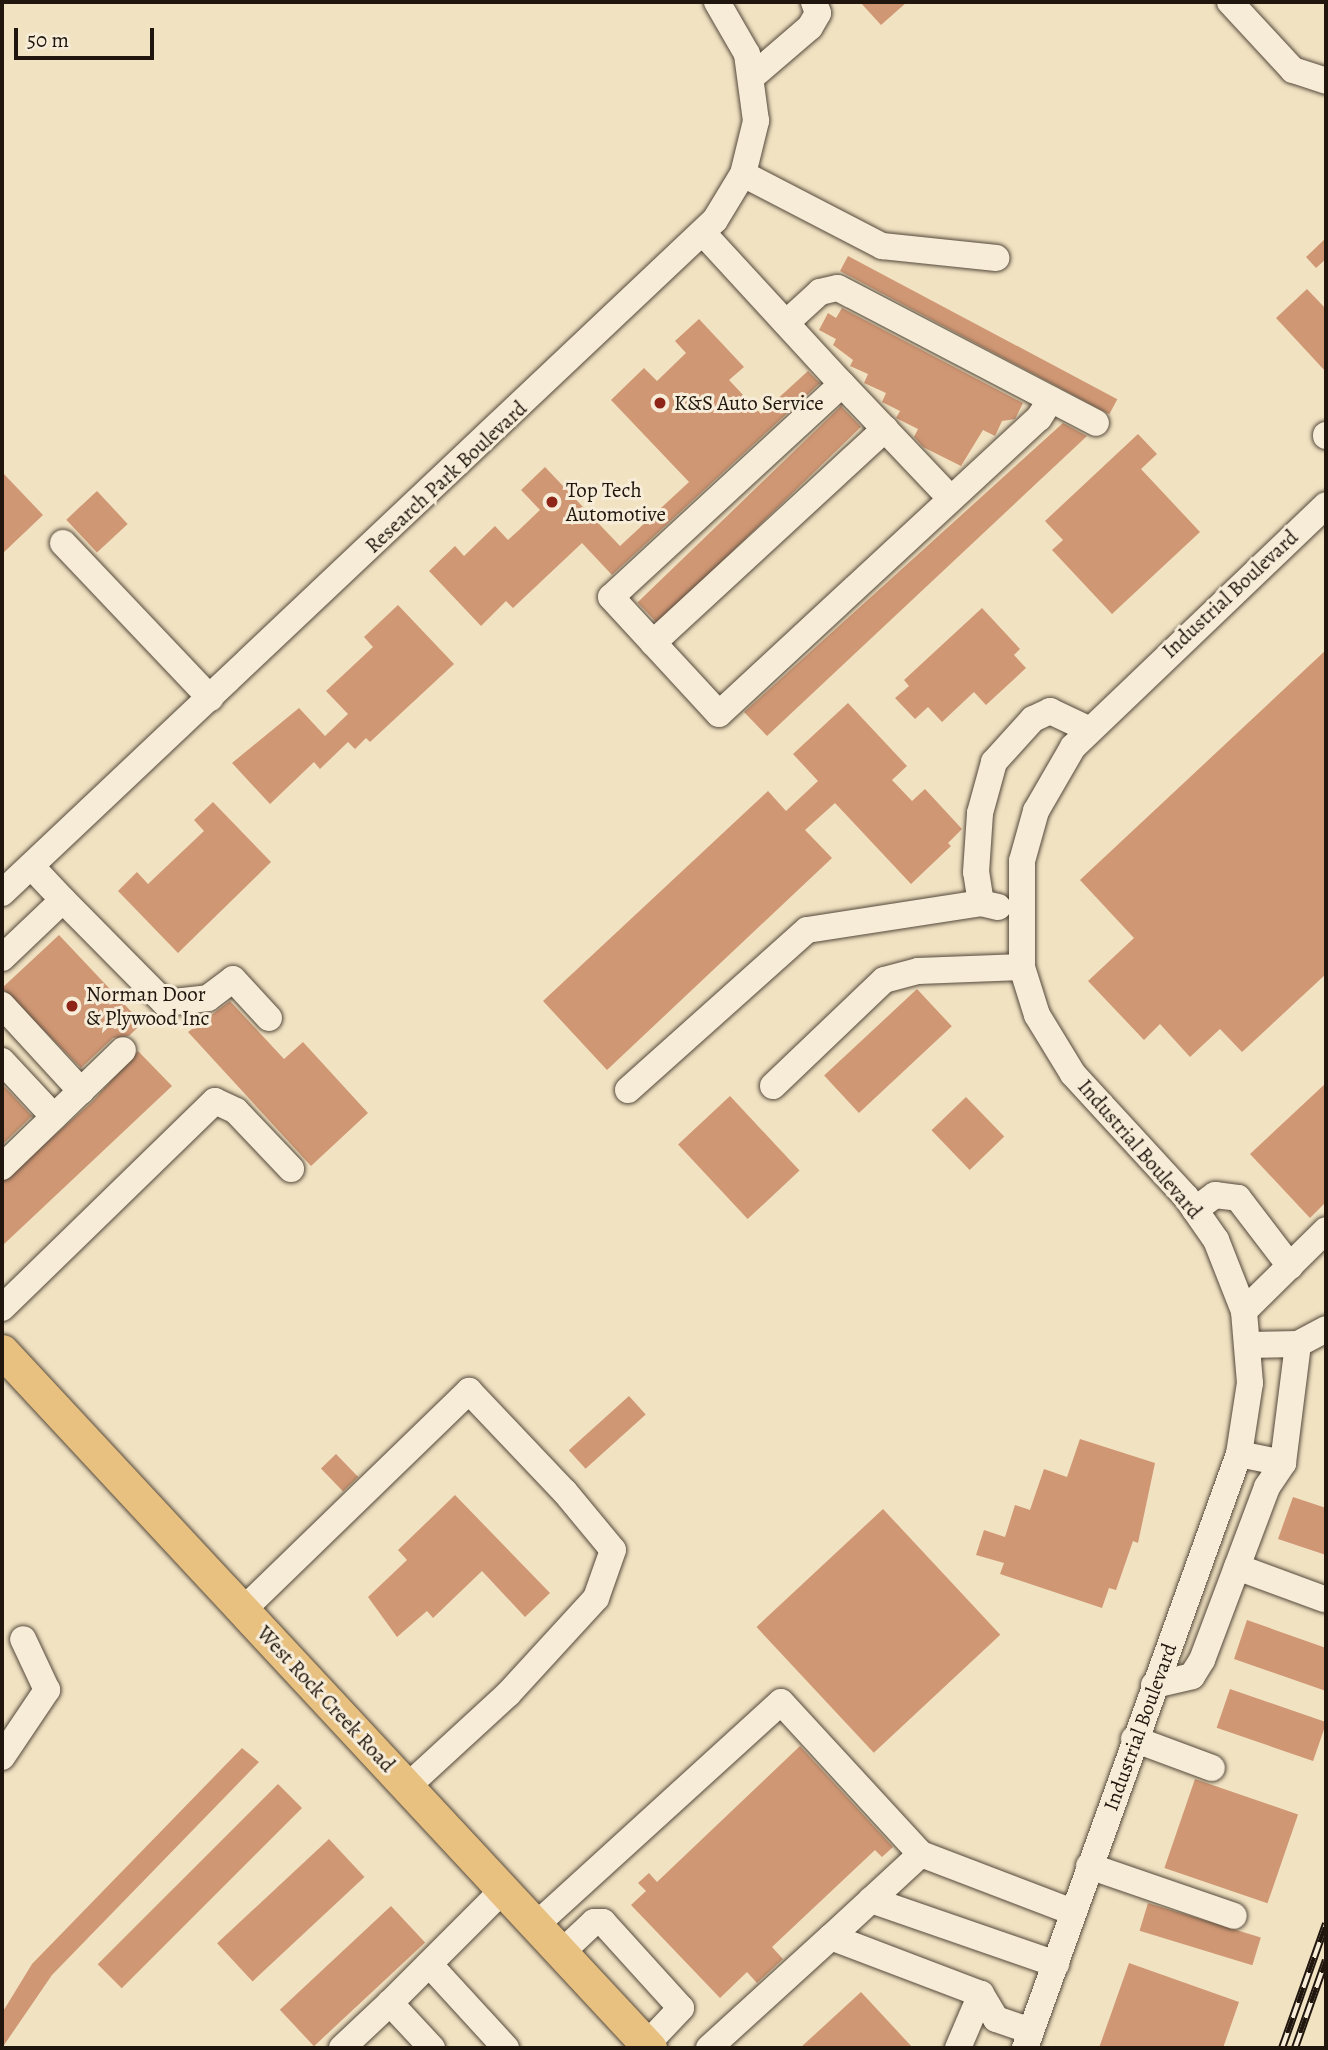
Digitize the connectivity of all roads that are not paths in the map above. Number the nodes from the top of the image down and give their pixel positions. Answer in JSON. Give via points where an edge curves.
{"nodes":[{"id":1,"x":717,"y":2,"type":"edge"},
{"id":2,"x":814,"y":2,"type":"edge"},
{"id":3,"x":1230,"y":2,"type":"edge"},
{"id":4,"x":753,"y":76,"type":"junction"},
{"id":5,"x":1326,"y":81,"type":"edge"},
{"id":6,"x":743,"y":174,"type":"junction"},
{"id":7,"x":703,"y":233,"type":"junction"},
{"id":8,"x":996,"y":258,"type":"dead end"},
{"id":9,"x":786,"y":323,"type":"junction"},
{"id":10,"x":842,"y":384,"type":"junction"},
{"id":11,"x":1051,"y":400,"type":"junction"},
{"id":12,"x":1096,"y":423,"type":"dead end"},
{"id":13,"x":885,"y":429,"type":"junction"},
{"id":14,"x":951,"y":499,"type":"junction"},
{"id":15,"x":1326,"y":505,"type":"edge"},
{"id":16,"x":64,"y":543,"type":"dead end"},
{"id":17,"x":653,"y":643,"type":"junction"},
{"id":18,"x":210,"y":698,"type":"junction"},
{"id":19,"x":1088,"y":729,"type":"junction"},
{"id":20,"x":13,"y":874,"type":"edge"},
{"id":21,"x":63,"y":900,"type":"junction"},
{"id":22,"x":981,"y":903,"type":"junction"},
{"id":23,"x":1018,"y":910,"type":"junction"},
{"id":24,"x":2,"y":958,"type":"edge"},
{"id":25,"x":1022,"y":967,"type":"junction"},
{"id":26,"x":2,"y":1005,"type":"edge"},
{"id":27,"x":269,"y":1018,"type":"dead end"},
{"id":28,"x":123,"y":1050,"type":"dead end"},
{"id":29,"x":2,"y":1061,"type":"edge"},
{"id":30,"x":773,"y":1086,"type":"dead end"},
{"id":31,"x":628,"y":1090,"type":"dead end"},
{"id":32,"x":81,"y":1091,"type":"junction"},
{"id":33,"x":54,"y":1117,"type":"junction"},
{"id":34,"x":2,"y":1167,"type":"edge"},
{"id":35,"x":290,"y":1169,"type":"dead end"},
{"id":36,"x":1195,"y":1210,"type":"junction"},
{"id":37,"x":1326,"y":1230,"type":"edge"},
{"id":38,"x":1290,"y":1266,"type":"junction"},
{"id":39,"x":2,"y":1308,"type":"edge"},
{"id":40,"x":1244,"y":1311,"type":"junction"},
{"id":41,"x":1326,"y":1329,"type":"edge"},
{"id":42,"x":1298,"y":1344,"type":"junction"},
{"id":43,"x":1248,"y":1345,"type":"junction"},
{"id":44,"x":2,"y":1351,"type":"edge"},
{"id":45,"x":1239,"y":1454,"type":"junction"},
{"id":46,"x":1283,"y":1463,"type":"junction"},
{"id":47,"x":1196,"y":1574,"type":"junction"},
{"id":48,"x":1233,"y":1576,"type":"junction"},
{"id":49,"x":1324,"y":1599,"type":"dead end"},
{"id":50,"x":243,"y":1610,"type":"junction"},
{"id":51,"x":23,"y":1639,"type":"dead end"},
{"id":52,"x":1154,"y":1685,"type":"junction"},
{"id":53,"x":1135,"y":1739,"type":"junction"},
{"id":54,"x":2,"y":1757,"type":"edge"},
{"id":55,"x":1212,"y":1768,"type":"dead end"},
{"id":56,"x":407,"y":1787,"type":"junction"},
{"id":57,"x":921,"y":1854,"type":"junction"},
{"id":58,"x":1089,"y":1866,"type":"junction"},
{"id":59,"x":503,"y":1890,"type":"junction"},
{"id":60,"x":871,"y":1900,"type":"junction"},
{"id":61,"x":1073,"y":1912,"type":"junction"},
{"id":62,"x":1234,"y":1916,"type":"dead end"},
{"id":63,"x":536,"y":1925,"type":"junction"},
{"id":64,"x":831,"y":1937,"type":"junction"},
{"id":65,"x":562,"y":1952,"type":"junction"},
{"id":66,"x":429,"y":1964,"type":"junction"},
{"id":67,"x":1056,"y":1964,"type":"junction"},
{"id":68,"x":981,"y":1994,"type":"junction"},
{"id":69,"x":390,"y":2003,"type":"junction"},
{"id":70,"x":1028,"y":2039,"type":"edge"},
{"id":71,"x":721,"y":2044,"type":"edge"},
{"id":72,"x":648,"y":2046,"type":"edge"},
{"id":73,"x":342,"y":2048,"type":"edge"},
{"id":74,"x":432,"y":2048,"type":"edge"},
{"id":75,"x":506,"y":2048,"type":"edge"},
{"id":76,"x":958,"y":2048,"type":"edge"}],
"edges":[{"from":1,"to":4,"type":"street","name":"Research Park Boulevard"},
{"from":2,"to":4,"type":"street","via":[[818,13],[810,27]]},
{"from":3,"to":5,"type":"street","via":[[1293,70]]},
{"from":4,"to":6,"type":"street","name":"Research Park Boulevard","via":[[756,121]]},
{"from":6,"to":7,"type":"street","name":"Research Park Boulevard"},
{"from":6,"to":8,"type":"street","via":[[882,246]]},
{"from":7,"to":9,"type":"street"},
{"from":7,"to":18,"type":"street","name":"Research Park Boulevard"},
{"from":9,"to":10,"type":"street"},
{"from":9,"to":11,"type":"street","via":[[820,292],[838,288]]},
{"from":10,"to":13,"type":"street"},
{"from":10,"to":17,"type":"street","via":[[611,597]]},
{"from":11,"to":12,"type":"street"},
{"from":11,"to":14,"type":"street"},
{"from":13,"to":14,"type":"street"},
{"from":13,"to":17,"type":"street"},
{"from":14,"to":17,"type":"street","via":[[719,714]]},
{"from":15,"to":19,"type":"street","name":"Industrial Boulevard"},
{"from":16,"to":18,"type":"street"},
{"from":18,"to":20,"type":"street","name":"Research Park Boulevard"},
{"from":19,"to":22,"type":"street","via":[[1051,711],[1033,719],[994,762],[980,813]]},
{"from":19,"to":23,"type":"street","name":"Industrial Boulevard","via":[[1060,765],[1036,811],[1022,861]]},
{"from":20,"to":21,"type":"street"},
{"from":21,"to":24,"type":"street"},
{"from":21,"to":27,"type":"street","via":[[165,1003],[208,998],[233,979]]},
{"from":22,"to":23,"type":"street"},
{"from":22,"to":31,"type":"street","via":[[807,930]]},
{"from":23,"to":25,"type":"street","name":"Industrial Boulevard"},
{"from":25,"to":30,"type":"street","via":[[918,971],[884,980]]},
{"from":25,"to":36,"type":"street","name":"Industrial Boulevard","via":[[1057,1053]]},
{"from":26,"to":32,"type":"street"},
{"from":28,"to":32,"type":"street"},
{"from":29,"to":33,"type":"street"},
{"from":32,"to":33,"type":"street"},
{"from":33,"to":34,"type":"street"},
{"from":35,"to":39,"type":"street","via":[[236,1111],[215,1101]]},
{"from":36,"to":38,"type":"street","via":[[1215,1195],[1238,1198]]},
{"from":36,"to":40,"type":"street","name":"Industrial Boulevard","via":[[1225,1255]]},
{"from":37,"to":38,"type":"street"},
{"from":38,"to":40,"type":"street"},
{"from":40,"to":43,"type":"street","name":"Industrial Boulevard"},
{"from":41,"to":42,"type":"street"},
{"from":42,"to":43,"type":"street"},
{"from":42,"to":46,"type":"street"},
{"from":43,"to":45,"type":"street","name":"Industrial Boulevard","via":[[1248,1410]]},
{"from":44,"to":50,"type":"main road","name":"West Rock Creek Road"},
{"from":45,"to":46,"type":"street"},
{"from":45,"to":47,"type":"street","name":"Industrial Boulevard"},
{"from":46,"to":48,"type":"street","via":[[1267,1487]]},
{"from":47,"to":48,"type":"street"},
{"from":47,"to":52,"type":"street","name":"Industrial Boulevard"},
{"from":48,"to":49,"type":"street"},
{"from":48,"to":52,"type":"street","via":[[1192,1676]]},
{"from":50,"to":56,"type":"main road","name":"West Rock Creek Road"},
{"from":50,"to":56,"type":"street","via":[[469,1391],[565,1492],[613,1550],[596,1598],[508,1694]]},
{"from":51,"to":54,"type":"street","via":[[47,1689]]},
{"from":52,"to":53,"type":"street","name":"Industrial Boulevard"},
{"from":53,"to":55,"type":"street"},
{"from":53,"to":58,"type":"street","name":"Industrial Boulevard"},
{"from":56,"to":59,"type":"main road","name":"West Rock Creek Road"},
{"from":57,"to":60,"type":"street"},
{"from":57,"to":61,"type":"street"},
{"from":57,"to":63,"type":"street","via":[[780,1702]]},
{"from":58,"to":61,"type":"street","name":"Industrial Boulevard"},
{"from":58,"to":62,"type":"street"},
{"from":59,"to":63,"type":"main road","name":"West Rock Creek Road"},
{"from":59,"to":66,"type":"street"},
{"from":60,"to":64,"type":"street"},
{"from":60,"to":67,"type":"street"},
{"from":61,"to":67,"type":"street","name":"Industrial Boulevard"},
{"from":63,"to":65,"type":"main road","name":"West Rock Creek Road"},
{"from":64,"to":68,"type":"street"},
{"from":64,"to":71,"type":"street"},
{"from":65,"to":72,"type":"main road","name":"West Rock Creek Road"},
{"from":65,"to":72,"type":"street","via":[[594,1922],[612,1931],[681,2008]]},
{"from":66,"to":69,"type":"street"},
{"from":66,"to":75,"type":"street"},
{"from":67,"to":70,"type":"street","name":"Industrial Boulevard"},
{"from":68,"to":70,"type":"street","via":[[996,2019]]},
{"from":68,"to":76,"type":"street"},
{"from":69,"to":73,"type":"street"},
{"from":69,"to":74,"type":"street"}]}
